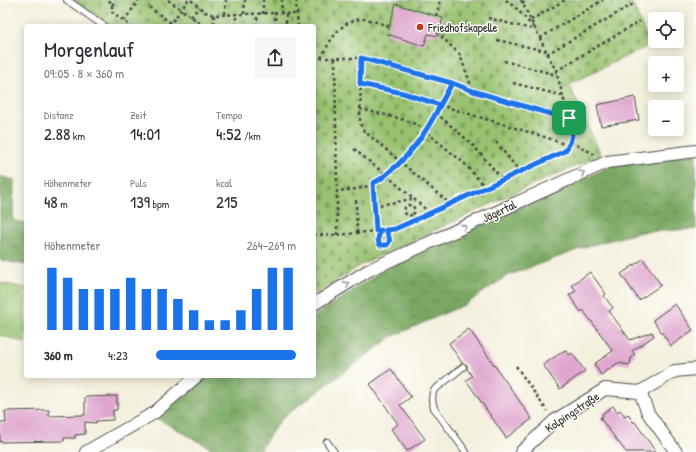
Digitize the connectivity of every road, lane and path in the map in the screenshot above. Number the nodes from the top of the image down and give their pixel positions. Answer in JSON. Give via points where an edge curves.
{"nodes":[{"id":1,"x":67,"y":0,"type":"edge"},
{"id":2,"x":109,"y":0,"type":"edge"},
{"id":3,"x":116,"y":0,"type":"edge"},
{"id":4,"x":139,"y":0,"type":"edge"},
{"id":5,"x":168,"y":0,"type":"edge"},
{"id":6,"x":190,"y":0,"type":"edge"},
{"id":7,"x":226,"y":0,"type":"edge"},
{"id":8,"x":244,"y":0,"type":"edge"},
{"id":9,"x":263,"y":0,"type":"edge"},
{"id":10,"x":282,"y":0,"type":"edge"},
{"id":11,"x":297,"y":0,"type":"edge"},
{"id":12,"x":438,"y":0,"type":"edge"},
{"id":13,"x":506,"y":0,"type":"edge"},
{"id":14,"x":528,"y":0,"type":"edge"},
{"id":15,"x":565,"y":0,"type":"edge"},
{"id":16,"x":603,"y":0,"type":"edge"},
{"id":17,"x":522,"y":2,"type":"edge"},
{"id":18,"x":633,"y":4,"type":"dead end"},
{"id":19,"x":112,"y":5,"type":"junction"},
{"id":20,"x":149,"y":7,"type":"dead end"},
{"id":21,"x":199,"y":7,"type":"junction"},
{"id":22,"x":181,"y":9,"type":"junction"},
{"id":23,"x":275,"y":13,"type":"junction"},
{"id":24,"x":225,"y":14,"type":"junction"},
{"id":25,"x":236,"y":14,"type":"junction"},
{"id":26,"x":244,"y":14,"type":"junction"},
{"id":27,"x":257,"y":14,"type":"junction"},
{"id":28,"x":263,"y":14,"type":"junction"},
{"id":29,"x":281,"y":14,"type":"junction"},
{"id":30,"x":286,"y":14,"type":"junction"},
{"id":31,"x":297,"y":14,"type":"junction"},
{"id":32,"x":214,"y":15,"type":"junction"},
{"id":33,"x":436,"y":16,"type":"dead end"},
{"id":34,"x":191,"y":17,"type":"junction"},
{"id":35,"x":488,"y":18,"type":"dead end"},
{"id":36,"x":124,"y":20,"type":"junction"},
{"id":37,"x":531,"y":20,"type":"junction"},
{"id":38,"x":640,"y":21,"type":"dead end"},
{"id":39,"x":200,"y":23,"type":"dead end"},
{"id":40,"x":101,"y":24,"type":"edge"},
{"id":41,"x":129,"y":24,"type":"edge"},
{"id":42,"x":169,"y":24,"type":"edge"},
{"id":43,"x":171,"y":24,"type":"edge"},
{"id":44,"x":214,"y":24,"type":"edge"},
{"id":45,"x":236,"y":24,"type":"edge"},
{"id":46,"x":257,"y":24,"type":"edge"},
{"id":47,"x":275,"y":24,"type":"edge"},
{"id":48,"x":286,"y":24,"type":"edge"},
{"id":49,"x":298,"y":24,"type":"edge"},
{"id":50,"x":389,"y":26,"type":"dead end"},
{"id":51,"x":536,"y":30,"type":"junction"},
{"id":52,"x":437,"y":32,"type":"dead end"},
{"id":53,"x":540,"y":38,"type":"junction"},
{"id":54,"x":497,"y":40,"type":"dead end"},
{"id":55,"x":547,"y":52,"type":"junction"},
{"id":56,"x":316,"y":58,"type":"edge"},
{"id":57,"x":320,"y":58,"type":"junction"},
{"id":58,"x":336,"y":58,"type":"junction"},
{"id":59,"x":361,"y":58,"type":"junction"},
{"id":60,"x":504,"y":61,"type":"dead end"},
{"id":61,"x":556,"y":71,"type":"junction"},
{"id":62,"x":557,"y":75,"type":"junction"},
{"id":63,"x":452,"y":83,"type":"junction"},
{"id":64,"x":513,"y":83,"type":"dead end"},
{"id":65,"x":360,"y":84,"type":"junction"},
{"id":66,"x":473,"y":91,"type":"junction"},
{"id":67,"x":563,"y":96,"type":"junction"},
{"id":68,"x":440,"y":105,"type":"junction"},
{"id":69,"x":360,"y":109,"type":"junction"},
{"id":70,"x":436,"y":113,"type":"junction"},
{"id":71,"x":569,"y":118,"type":"junction"},
{"id":72,"x":425,"y":131,"type":"junction"},
{"id":73,"x":496,"y":142,"type":"dead end"},
{"id":74,"x":571,"y":142,"type":"junction"},
{"id":75,"x":569,"y":146,"type":"junction"},
{"id":76,"x":354,"y":149,"type":"dead end"},
{"id":77,"x":696,"y":151,"type":"edge"},
{"id":78,"x":402,"y":162,"type":"junction"},
{"id":79,"x":607,"y":162,"type":"junction"},
{"id":80,"x":520,"y":172,"type":"junction"},
{"id":81,"x":386,"y":175,"type":"junction"},
{"id":82,"x":503,"y":180,"type":"junction"},
{"id":83,"x":373,"y":183,"type":"junction"},
{"id":84,"x":486,"y":188,"type":"junction"},
{"id":85,"x":337,"y":191,"type":"junction"},
{"id":86,"x":413,"y":198,"type":"junction"},
{"id":87,"x":356,"y":200,"type":"dead end"},
{"id":88,"x":450,"y":204,"type":"junction"},
{"id":89,"x":374,"y":206,"type":"junction"},
{"id":90,"x":430,"y":213,"type":"junction"},
{"id":91,"x":412,"y":215,"type":"junction"},
{"id":92,"x":415,"y":220,"type":"junction"},
{"id":93,"x":381,"y":230,"type":"junction"},
{"id":94,"x":386,"y":230,"type":"junction"},
{"id":95,"x":376,"y":231,"type":"junction"},
{"id":96,"x":357,"y":232,"type":"junction"},
{"id":97,"x":316,"y":235,"type":"edge"},
{"id":98,"x":337,"y":235,"type":"junction"},
{"id":99,"x":316,"y":303,"type":"edge"},
{"id":100,"x":516,"y":366,"type":"dead end"},
{"id":101,"x":463,"y":367,"type":"dead end"},
{"id":102,"x":696,"y":369,"type":"edge"},
{"id":103,"x":195,"y":378,"type":"edge"},
{"id":104,"x":640,"y":392,"type":"junction"},
{"id":105,"x":554,"y":421,"type":"junction"},
{"id":106,"x":327,"y":442,"type":"dead end"},
{"id":107,"x":86,"y":452,"type":"edge"},
{"id":108,"x":334,"y":452,"type":"edge"},
{"id":109,"x":466,"y":452,"type":"edge"},
{"id":110,"x":521,"y":452,"type":"edge"},
{"id":111,"x":676,"y":452,"type":"edge"}],
"edges":[{"from":1,"to":40,"type":"lane"},
{"from":2,"to":19,"type":"path"},
{"from":3,"to":19,"type":"path"},
{"from":4,"to":36,"type":"path"},
{"from":5,"to":22,"type":"path"},
{"from":6,"to":21,"type":"path"},
{"from":6,"to":22,"type":"path"},
{"from":7,"to":24,"type":"path"},
{"from":8,"to":26,"type":"path"},
{"from":9,"to":28,"type":"path"},
{"from":10,"to":29,"type":"path"},
{"from":11,"to":31,"type":"path"},
{"from":12,"to":33,"type":"path","via":[[440,4]]},
{"from":13,"to":51,"type":"path"},
{"from":14,"to":17,"type":"path"},
{"from":15,"to":37,"type":"path"},
{"from":16,"to":53,"type":"path"},
{"from":17,"to":37,"type":"path"},
{"from":18,"to":55,"type":"path"},
{"from":19,"to":36,"type":"path","via":[[112,12]]},
{"from":20,"to":42,"type":"path"},
{"from":21,"to":32,"type":"path"},
{"from":21,"to":34,"type":"path"},
{"from":22,"to":34,"type":"path"},
{"from":22,"to":43,"type":"path"},
{"from":23,"to":28,"type":"path"},
{"from":23,"to":29,"type":"path"},
{"from":23,"to":47,"type":"path"},
{"from":24,"to":25,"type":"path"},
{"from":24,"to":32,"type":"path"},
{"from":25,"to":26,"type":"path"},
{"from":25,"to":45,"type":"path"},
{"from":26,"to":27,"type":"path"},
{"from":27,"to":28,"type":"path"},
{"from":27,"to":46,"type":"path"},
{"from":29,"to":30,"type":"path"},
{"from":30,"to":31,"type":"path"},
{"from":30,"to":48,"type":"path"},
{"from":31,"to":49,"type":"path"},
{"from":32,"to":44,"type":"path"},
{"from":34,"to":39,"type":"path"},
{"from":35,"to":51,"type":"path"},
{"from":36,"to":41,"type":"path"},
{"from":37,"to":51,"type":"path"},
{"from":38,"to":61,"type":"path"},
{"from":50,"to":57,"type":"path","via":[[363,19],[354,20],[338,30]]},
{"from":51,"to":53,"type":"path"},
{"from":52,"to":66,"type":"path","via":[[460,55]]},
{"from":53,"to":55,"type":"path"},
{"from":54,"to":55,"type":"path"},
{"from":55,"to":61,"type":"path"},
{"from":56,"to":57,"type":"path"},
{"from":57,"to":58,"type":"path"},
{"from":58,"to":59,"type":"path"},
{"from":58,"to":85,"type":"path"},
{"from":59,"to":63,"type":"path"},
{"from":59,"to":65,"type":"path"},
{"from":60,"to":62,"type":"path"},
{"from":61,"to":62,"type":"path"},
{"from":62,"to":67,"type":"path"},
{"from":63,"to":66,"type":"path"},
{"from":63,"to":68,"type":"path"},
{"from":64,"to":67,"type":"path"},
{"from":65,"to":68,"type":"path","via":[[403,93]]},
{"from":65,"to":69,"type":"path"},
{"from":66,"to":71,"type":"path"},
{"from":67,"to":71,"type":"path"},
{"from":68,"to":70,"type":"path"},
{"from":68,"to":75,"type":"path"},
{"from":69,"to":72,"type":"path","via":[[409,122],[422,127]]},
{"from":69,"to":78,"type":"path","via":[[363,130]]},
{"from":70,"to":72,"type":"path"},
{"from":70,"to":82,"type":"path","via":[[472,144]]},
{"from":71,"to":74,"type":"path","via":[[572,127]]},
{"from":72,"to":78,"type":"path"},
{"from":72,"to":84,"type":"path","via":[[465,164]]},
{"from":73,"to":80,"type":"path"},
{"from":74,"to":75,"type":"path"},
{"from":74,"to":79,"type":"path"},
{"from":75,"to":80,"type":"path","via":[[565,151]]},
{"from":76,"to":81,"type":"path"},
{"from":77,"to":79,"type":"street","name":"Jägertal"},
{"from":78,"to":81,"type":"path"},
{"from":78,"to":88,"type":"path"},
{"from":99,"to":79,"type":"street","name":"Jägertal","one_way":true,"via":[[369,270]]},
{"from":80,"to":82,"type":"path"},
{"from":81,"to":83,"type":"path"},
{"from":81,"to":86,"type":"path"},
{"from":82,"to":84,"type":"path"},
{"from":83,"to":85,"type":"path","via":[[362,188]]},
{"from":83,"to":89,"type":"path"},
{"from":84,"to":88,"type":"path"},
{"from":85,"to":98,"type":"path"},
{"from":86,"to":89,"type":"path"},
{"from":86,"to":90,"type":"path"},
{"from":87,"to":96,"type":"path"},
{"from":88,"to":90,"type":"path"},
{"from":89,"to":95,"type":"path"},
{"from":90,"to":92,"type":"path"},
{"from":91,"to":91,"type":"path","via":[[414,208],[408,205],[404,212],[408,216]]},
{"from":91,"to":92,"type":"path"},
{"from":92,"to":94,"type":"path"},
{"from":93,"to":94,"type":"path"},
{"from":93,"to":94,"type":"path","via":[[378,241],[383,246],[390,242]]},
{"from":93,"to":95,"type":"path"},
{"from":95,"to":96,"type":"path"},
{"from":96,"to":98,"type":"path"},
{"from":97,"to":98,"type":"path"},
{"from":100,"to":105,"type":"path"},
{"from":101,"to":109,"type":"lane","via":[[433,391],[432,400],[434,408]]},
{"from":102,"to":104,"type":"street","via":[[675,371]]},
{"from":103,"to":107,"type":"street","via":[[154,413]]},
{"from":104,"to":105,"type":"street","name":"Kolpingstraße","via":[[605,389]]},
{"from":104,"to":111,"type":"street","via":[[648,413]]},
{"from":105,"to":110,"type":"street","name":"Kolpingstraße"},
{"from":106,"to":108,"type":"lane"}]}
